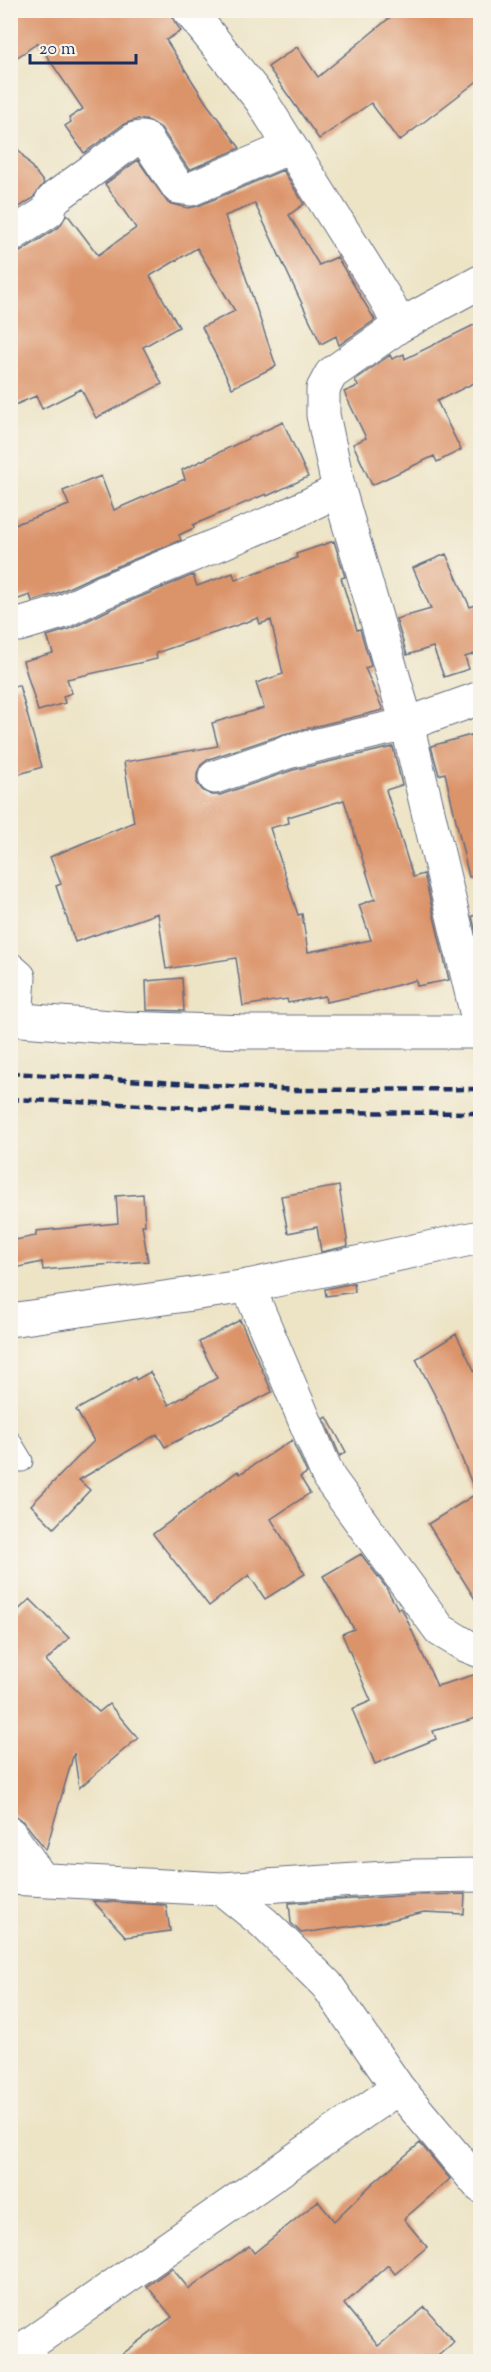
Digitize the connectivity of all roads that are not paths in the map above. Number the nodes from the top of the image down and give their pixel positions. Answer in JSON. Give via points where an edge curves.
{"nodes":[{"id":1,"x":189,"y":10,"type":"edge"},
{"id":2,"x":290,"y":147,"type":"junction"},
{"id":3,"x":10,"y":236,"type":"edge"},
{"id":4,"x":480,"y":282,"type":"edge"},
{"id":5,"x":399,"y":326,"type":"junction"},
{"id":6,"x":339,"y":490,"type":"junction"},
{"id":7,"x":10,"y":622,"type":"edge"},
{"id":8,"x":480,"y":698,"type":"edge"},
{"id":9,"x":407,"y":724,"type":"junction"},
{"id":10,"x":215,"y":777,"type":"dead end"},
{"id":11,"x":10,"y":969,"type":"edge"},
{"id":12,"x":14,"y":1020,"type":"edge"},
{"id":13,"x":480,"y":1030,"type":"edge"},
{"id":14,"x":480,"y":1237,"type":"edge"},
{"id":15,"x":248,"y":1286,"type":"junction"},
{"id":16,"x":10,"y":1320,"type":"edge"},
{"id":17,"x":10,"y":1441,"type":"edge"},
{"id":18,"x":22,"y":1461,"type":"dead end"},
{"id":19,"x":480,"y":1651,"type":"edge"},
{"id":20,"x":10,"y":1834,"type":"edge"},
{"id":21,"x":480,"y":1875,"type":"edge"},
{"id":22,"x":26,"y":1878,"type":"edge"},
{"id":23,"x":222,"y":1889,"type":"junction"},
{"id":24,"x":398,"y":2088,"type":"junction"},
{"id":25,"x":480,"y":2186,"type":"edge"},
{"id":26,"x":10,"y":2358,"type":"edge"}],
"edges":[{"from":1,"to":2,"type":"street","via":[[261,100]]},
{"from":2,"to":3,"type":"street","via":[[184,189],[178,187],[146,139],[135,139],[57,196],[49,211]]},
{"from":2,"to":5,"type":"street"},
{"from":4,"to":5,"type":"street"},
{"from":5,"to":6,"type":"street","via":[[331,374],[323,389],[322,415]]},
{"from":6,"to":7,"type":"street","via":[[62,612],[19,625]]},
{"from":6,"to":9,"type":"street"},
{"from":8,"to":9,"type":"street"},
{"from":9,"to":10,"type":"street","via":[[288,752]]},
{"from":9,"to":13,"type":"street"},
{"from":11,"to":12,"type":"street","via":[[20,978]]},
{"from":12,"to":13,"type":"street","via":[[248,1032]]},
{"from":14,"to":15,"type":"street"},
{"from":15,"to":16,"type":"street"},
{"from":15,"to":19,"type":"street","via":[[329,1478],[441,1630]]},
{"from":17,"to":18,"type":"lane"},
{"from":20,"to":22,"type":"street"},
{"from":21,"to":23,"type":"street"},
{"from":22,"to":23,"type":"street"},
{"from":23,"to":24,"type":"street","via":[[264,1923],[327,1985]]},
{"from":24,"to":25,"type":"street"},
{"from":24,"to":26,"type":"street"}]}
